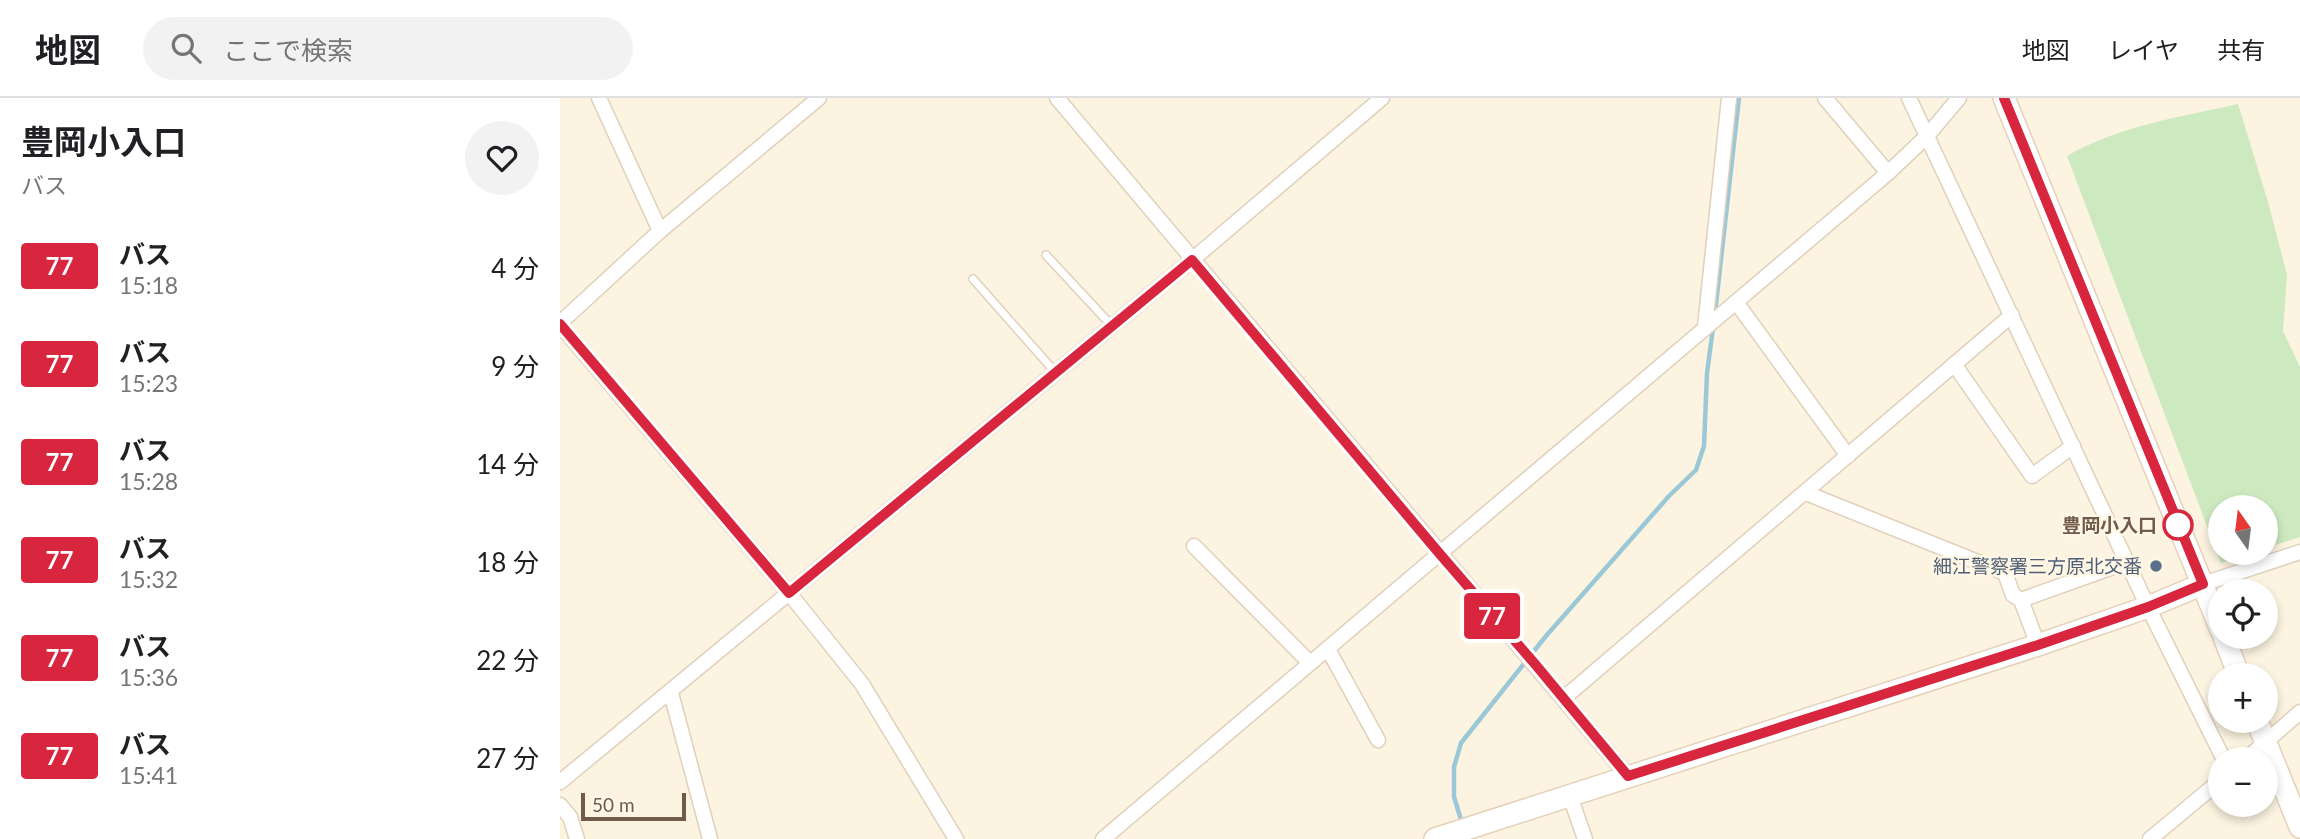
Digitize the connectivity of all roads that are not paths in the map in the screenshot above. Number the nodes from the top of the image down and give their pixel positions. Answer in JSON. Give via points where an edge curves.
{"nodes":[{"id":1,"x":599,"y":98,"type":"edge"},
{"id":2,"x":819,"y":98,"type":"edge"},
{"id":3,"x":1057,"y":98,"type":"edge"},
{"id":4,"x":1382,"y":98,"type":"edge"},
{"id":5,"x":1729,"y":98,"type":"edge"},
{"id":6,"x":1825,"y":98,"type":"edge"},
{"id":7,"x":1909,"y":98,"type":"edge"},
{"id":8,"x":1959,"y":98,"type":"edge"},
{"id":9,"x":2004,"y":98,"type":"edge"},
{"id":10,"x":1927,"y":136,"type":"junction"},
{"id":11,"x":1888,"y":173,"type":"junction"},
{"id":12,"x":660,"y":231,"type":"junction"},
{"id":13,"x":1046,"y":255,"type":"dead end"},
{"id":14,"x":1192,"y":260,"type":"junction"},
{"id":15,"x":973,"y":279,"type":"dead end"},
{"id":16,"x":1730,"y":306,"type":"junction"},
{"id":17,"x":2012,"y":315,"type":"junction"},
{"id":18,"x":560,"y":324,"type":"edge"},
{"id":19,"x":1707,"y":326,"type":"junction"},
{"id":20,"x":1112,"y":327,"type":"junction"},
{"id":21,"x":1954,"y":364,"type":"junction"},
{"id":22,"x":1056,"y":373,"type":"junction"},
{"id":23,"x":2073,"y":446,"type":"junction"},
{"id":24,"x":1848,"y":456,"type":"junction"},
{"id":25,"x":1805,"y":493,"type":"junction"},
{"id":26,"x":1194,"y":546,"type":"dead end"},
{"id":27,"x":2300,"y":552,"type":"edge"},
{"id":28,"x":1439,"y":553,"type":"junction"},
{"id":29,"x":2127,"y":562,"type":"junction"},
{"id":30,"x":2203,"y":584,"type":"junction"},
{"id":31,"x":789,"y":593,"type":"junction"},
{"id":32,"x":2208,"y":597,"type":"edge"},
{"id":33,"x":2021,"y":600,"type":"junction"},
{"id":34,"x":2148,"y":607,"type":"junction"},
{"id":35,"x":2038,"y":645,"type":"junction"},
{"id":36,"x":1328,"y":649,"type":"junction"},
{"id":37,"x":1310,"y":662,"type":"junction"},
{"id":38,"x":671,"y":693,"type":"junction"},
{"id":39,"x":1564,"y":698,"type":"junction"},
{"id":40,"x":2300,"y":712,"type":"edge"},
{"id":41,"x":2263,"y":733,"type":"edge"},
{"id":42,"x":1378,"y":740,"type":"dead end"},
{"id":43,"x":2266,"y":741,"type":"junction"},
{"id":44,"x":2218,"y":747,"type":"edge"},
{"id":45,"x":2259,"y":747,"type":"edge"},
{"id":46,"x":1628,"y":776,"type":"junction"},
{"id":47,"x":560,"y":782,"type":"edge"},
{"id":48,"x":2208,"y":791,"type":"edge"},
{"id":49,"x":1570,"y":796,"type":"junction"},
{"id":50,"x":2296,"y":804,"type":"edge"},
{"id":51,"x":560,"y":805,"type":"edge"},
{"id":52,"x":2300,"y":827,"type":"edge"},
{"id":53,"x":577,"y":839,"type":"edge"},
{"id":54,"x":710,"y":839,"type":"edge"},
{"id":55,"x":956,"y":839,"type":"edge"},
{"id":56,"x":1103,"y":839,"type":"edge"},
{"id":57,"x":1435,"y":839,"type":"edge"},
{"id":58,"x":1585,"y":839,"type":"edge"},
{"id":59,"x":2150,"y":839,"type":"edge"}],
"edges":[{"from":1,"to":12,"type":"street"},
{"from":2,"to":12,"type":"street"},
{"from":3,"to":14,"type":"street"},
{"from":4,"to":14,"type":"street"},
{"from":5,"to":19,"type":"street"},
{"from":6,"to":11,"type":"street"},
{"from":7,"to":10,"type":"street"},
{"from":8,"to":10,"type":"street"},
{"from":9,"to":30,"type":"street"},
{"from":10,"to":11,"type":"street"},
{"from":10,"to":17,"type":"street"},
{"from":11,"to":16,"type":"street"},
{"from":12,"to":18,"type":"street"},
{"from":13,"to":20,"type":"lane"},
{"from":14,"to":20,"type":"street"},
{"from":14,"to":28,"type":"street"},
{"from":15,"to":22,"type":"lane"},
{"from":16,"to":19,"type":"street"},
{"from":16,"to":24,"type":"street"},
{"from":17,"to":21,"type":"street"},
{"from":17,"to":23,"type":"street"},
{"from":18,"to":31,"type":"street"},
{"from":19,"to":28,"type":"street"},
{"from":20,"to":22,"type":"street"},
{"from":21,"to":23,"type":"street","via":[[2032,476]]},
{"from":21,"to":24,"type":"street"},
{"from":22,"to":31,"type":"street"},
{"from":23,"to":29,"type":"street"},
{"from":24,"to":25,"type":"street"},
{"from":25,"to":33,"type":"street","via":[[2005,573],[2012,595]]},
{"from":25,"to":39,"type":"street"},
{"from":26,"to":37,"type":"street"},
{"from":27,"to":30,"type":"street"},
{"from":28,"to":36,"type":"street"},
{"from":28,"to":39,"type":"street"},
{"from":29,"to":33,"type":"street"},
{"from":29,"to":34,"type":"street"},
{"from":30,"to":32,"type":"street"},
{"from":30,"to":34,"type":"street"},
{"from":31,"to":38,"type":"street"},
{"from":31,"to":55,"type":"street","via":[[862,684]]},
{"from":33,"to":35,"type":"street"},
{"from":34,"to":35,"type":"street"},
{"from":34,"to":44,"type":"street"},
{"from":35,"to":46,"type":"street"},
{"from":36,"to":37,"type":"street"},
{"from":36,"to":42,"type":"street"},
{"from":37,"to":56,"type":"street"},
{"from":38,"to":47,"type":"street"},
{"from":38,"to":54,"type":"street"},
{"from":39,"to":46,"type":"street"},
{"from":40,"to":43,"type":"street"},
{"from":41,"to":43,"type":"street"},
{"from":43,"to":45,"type":"street"},
{"from":43,"to":50,"type":"street"},
{"from":46,"to":49,"type":"street"},
{"from":48,"to":59,"type":"street"},
{"from":49,"to":57,"type":"street"},
{"from":49,"to":58,"type":"street"},
{"from":50,"to":52,"type":"street"},
{"from":51,"to":53,"type":"street","via":[[570,817]]}]}
